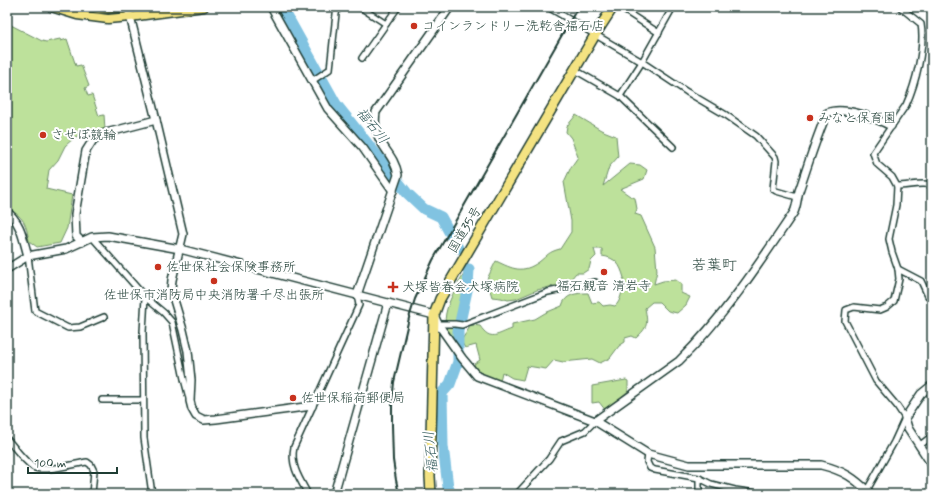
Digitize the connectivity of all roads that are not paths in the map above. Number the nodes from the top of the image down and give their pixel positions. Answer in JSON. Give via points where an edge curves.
{"nodes":[{"id":1,"x":51,"y":7,"type":"edge"},
{"id":2,"x":89,"y":7,"type":"edge"},
{"id":3,"x":204,"y":7,"type":"edge"},
{"id":4,"x":271,"y":7,"type":"edge"},
{"id":5,"x":338,"y":7,"type":"edge"},
{"id":6,"x":360,"y":7,"type":"edge"},
{"id":7,"x":398,"y":7,"type":"edge"},
{"id":8,"x":449,"y":7,"type":"edge"},
{"id":9,"x":548,"y":7,"type":"edge"},
{"id":10,"x":613,"y":7,"type":"edge"},
{"id":11,"x":619,"y":7,"type":"edge"},
{"id":12,"x":673,"y":7,"type":"edge"},
{"id":13,"x":900,"y":7,"type":"edge"},
{"id":14,"x":132,"y":8,"type":"edge"},
{"id":15,"x":130,"y":17,"type":"junction"},
{"id":16,"x":386,"y":24,"type":"junction"},
{"id":17,"x":659,"y":33,"type":"junction"},
{"id":18,"x":595,"y":36,"type":"junction"},
{"id":19,"x":362,"y":58,"type":"dead end"},
{"id":20,"x":642,"y":62,"type":"junction"},
{"id":21,"x":575,"y":70,"type":"junction"},
{"id":22,"x":314,"y":80,"type":"junction"},
{"id":23,"x":620,"y":96,"type":"junction"},
{"id":24,"x":156,"y":120,"type":"junction"},
{"id":25,"x":891,"y":126,"type":"junction"},
{"id":26,"x":673,"y":147,"type":"dead end"},
{"id":27,"x":932,"y":185,"type":"edge"},
{"id":28,"x":897,"y":186,"type":"junction"},
{"id":29,"x":393,"y":191,"type":"junction"},
{"id":30,"x":797,"y":197,"type":"junction"},
{"id":31,"x":7,"y":212,"type":"edge"},
{"id":32,"x":92,"y":238,"type":"junction"},
{"id":33,"x":82,"y":242,"type":"junction"},
{"id":34,"x":180,"y":249,"type":"junction"},
{"id":35,"x":28,"y":256,"type":"junction"},
{"id":36,"x":7,"y":269,"type":"edge"},
{"id":37,"x":898,"y":269,"type":"junction"},
{"id":38,"x":595,"y":282,"type":"dead end"},
{"id":39,"x":358,"y":295,"type":"junction"},
{"id":40,"x":145,"y":297,"type":"junction"},
{"id":41,"x":932,"y":299,"type":"edge"},
{"id":42,"x":388,"y":303,"type":"junction"},
{"id":43,"x":434,"y":315,"type":"junction"},
{"id":44,"x":104,"y":317,"type":"dead end"},
{"id":45,"x":438,"y":324,"type":"junction"},
{"id":46,"x":932,"y":385,"type":"edge"},
{"id":47,"x":102,"y":400,"type":"dead end"},
{"id":48,"x":143,"y":400,"type":"junction"},
{"id":49,"x":190,"y":401,"type":"junction"},
{"id":50,"x":312,"y":406,"type":"junction"},
{"id":51,"x":905,"y":418,"type":"junction"},
{"id":52,"x":595,"y":421,"type":"junction"},
{"id":53,"x":932,"y":436,"type":"edge"},
{"id":54,"x":7,"y":439,"type":"edge"},
{"id":55,"x":919,"y":446,"type":"junction"},
{"id":56,"x":648,"y":454,"type":"junction"},
{"id":57,"x":932,"y":465,"type":"edge"},
{"id":58,"x":699,"y":478,"type":"junction"},
{"id":59,"x":869,"y":492,"type":"edge"},
{"id":60,"x":92,"y":494,"type":"edge"},
{"id":61,"x":152,"y":494,"type":"edge"},
{"id":62,"x":308,"y":494,"type":"edge"},
{"id":63,"x":334,"y":494,"type":"edge"},
{"id":64,"x":431,"y":494,"type":"edge"},
{"id":65,"x":517,"y":494,"type":"edge"},
{"id":66,"x":699,"y":494,"type":"edge"},
{"id":67,"x":762,"y":494,"type":"edge"}],
"edges":[{"from":1,"to":15,"type":"main road","via":[[92,17]]},
{"from":2,"to":14,"type":"main road"},
{"from":3,"to":15,"type":"main road"},
{"from":4,"to":22,"type":"street"},
{"from":5,"to":22,"type":"street","via":[[330,69]]},
{"from":6,"to":16,"type":"street"},
{"from":7,"to":16,"type":"street"},
{"from":8,"to":29,"type":"street","via":[[376,112],[376,133],[396,166],[398,176]]},
{"from":9,"to":18,"type":"street"},
{"from":10,"to":18,"type":"highway","name":"国道35号"},
{"from":11,"to":17,"type":"street"},
{"from":12,"to":17,"type":"street"},
{"from":13,"to":25,"type":"street","via":[[922,24],[923,35],[910,97]]},
{"from":14,"to":15,"type":"street"},
{"from":15,"to":24,"type":"street"},
{"from":16,"to":19,"type":"street"},
{"from":17,"to":20,"type":"street"},
{"from":18,"to":20,"type":"street"},
{"from":18,"to":21,"type":"highway","name":"国道35号"},
{"from":20,"to":23,"type":"street"},
{"from":20,"to":30,"type":"street","via":[[756,136],[775,157],[773,188]]},
{"from":21,"to":23,"type":"street"},
{"from":21,"to":43,"type":"highway","name":"国道35号","via":[[452,278]]},
{"from":22,"to":29,"type":"street","via":[[328,108],[363,148]]},
{"from":23,"to":26,"type":"street"},
{"from":24,"to":33,"type":"street","via":[[102,134],[92,140],[86,151],[75,214],[76,236]]},
{"from":24,"to":34,"type":"street","via":[[183,234]]},
{"from":25,"to":28,"type":"street","via":[[873,154],[877,164],[892,177]]},
{"from":25,"to":30,"type":"street","via":[[858,114],[834,110],[827,113]]},
{"from":27,"to":28,"type":"street","via":[[926,183]]},
{"from":28,"to":37,"type":"street","via":[[889,239]]},
{"from":29,"to":39,"type":"street"},
{"from":30,"to":52,"type":"street","via":[[794,212],[744,286],[691,349]]},
{"from":31,"to":35,"type":"street","via":[[14,217],[20,227]]},
{"from":32,"to":33,"type":"street"},
{"from":32,"to":34,"type":"street","via":[[108,236]]},
{"from":32,"to":40,"type":"street"},
{"from":33,"to":35,"type":"street","via":[[66,249]]},
{"from":34,"to":39,"type":"street"},
{"from":34,"to":49,"type":"street","via":[[171,290],[188,351]]},
{"from":35,"to":36,"type":"street"},
{"from":35,"to":44,"type":"street","via":[[35,311],[68,328],[80,327]]},
{"from":37,"to":41,"type":"street","via":[[922,281],[928,296]]},
{"from":37,"to":51,"type":"street","via":[[899,279],[894,301],[880,310],[854,307],[846,310],[845,321],[876,381]]},
{"from":38,"to":45,"type":"street","via":[[548,292],[462,325]]},
{"from":39,"to":42,"type":"street"},
{"from":39,"to":50,"type":"street","via":[[359,305]]},
{"from":40,"to":48,"type":"street"},
{"from":40,"to":49,"type":"street","via":[[172,322]]},
{"from":42,"to":43,"type":"street"},
{"from":42,"to":63,"type":"street"},
{"from":43,"to":45,"type":"street"},
{"from":43,"to":64,"type":"highway","name":"国道35号"},
{"from":45,"to":52,"type":"street","via":[[478,376]]},
{"from":46,"to":51,"type":"street","via":[[921,394]]},
{"from":47,"to":48,"type":"street"},
{"from":48,"to":61,"type":"street","via":[[144,438]]},
{"from":49,"to":50,"type":"street","via":[[196,416],[204,420]]},
{"from":50,"to":62,"type":"street","via":[[292,455],[294,469]]},
{"from":51,"to":55,"type":"street"},
{"from":51,"to":59,"type":"street"},
{"from":52,"to":56,"type":"street"},
{"from":52,"to":65,"type":"street","via":[[585,431],[561,441],[549,459]]},
{"from":53,"to":55,"type":"street"},
{"from":54,"to":60,"type":"street","via":[[24,460],[40,469],[87,462],[94,471]]},
{"from":55,"to":57,"type":"street"},
{"from":56,"to":58,"type":"street","via":[[647,462],[650,468]]},
{"from":56,"to":59,"type":"street","via":[[689,465],[822,466],[839,470],[854,478]]},
{"from":58,"to":66,"type":"street"},
{"from":58,"to":67,"type":"street","via":[[711,484]]}]}
